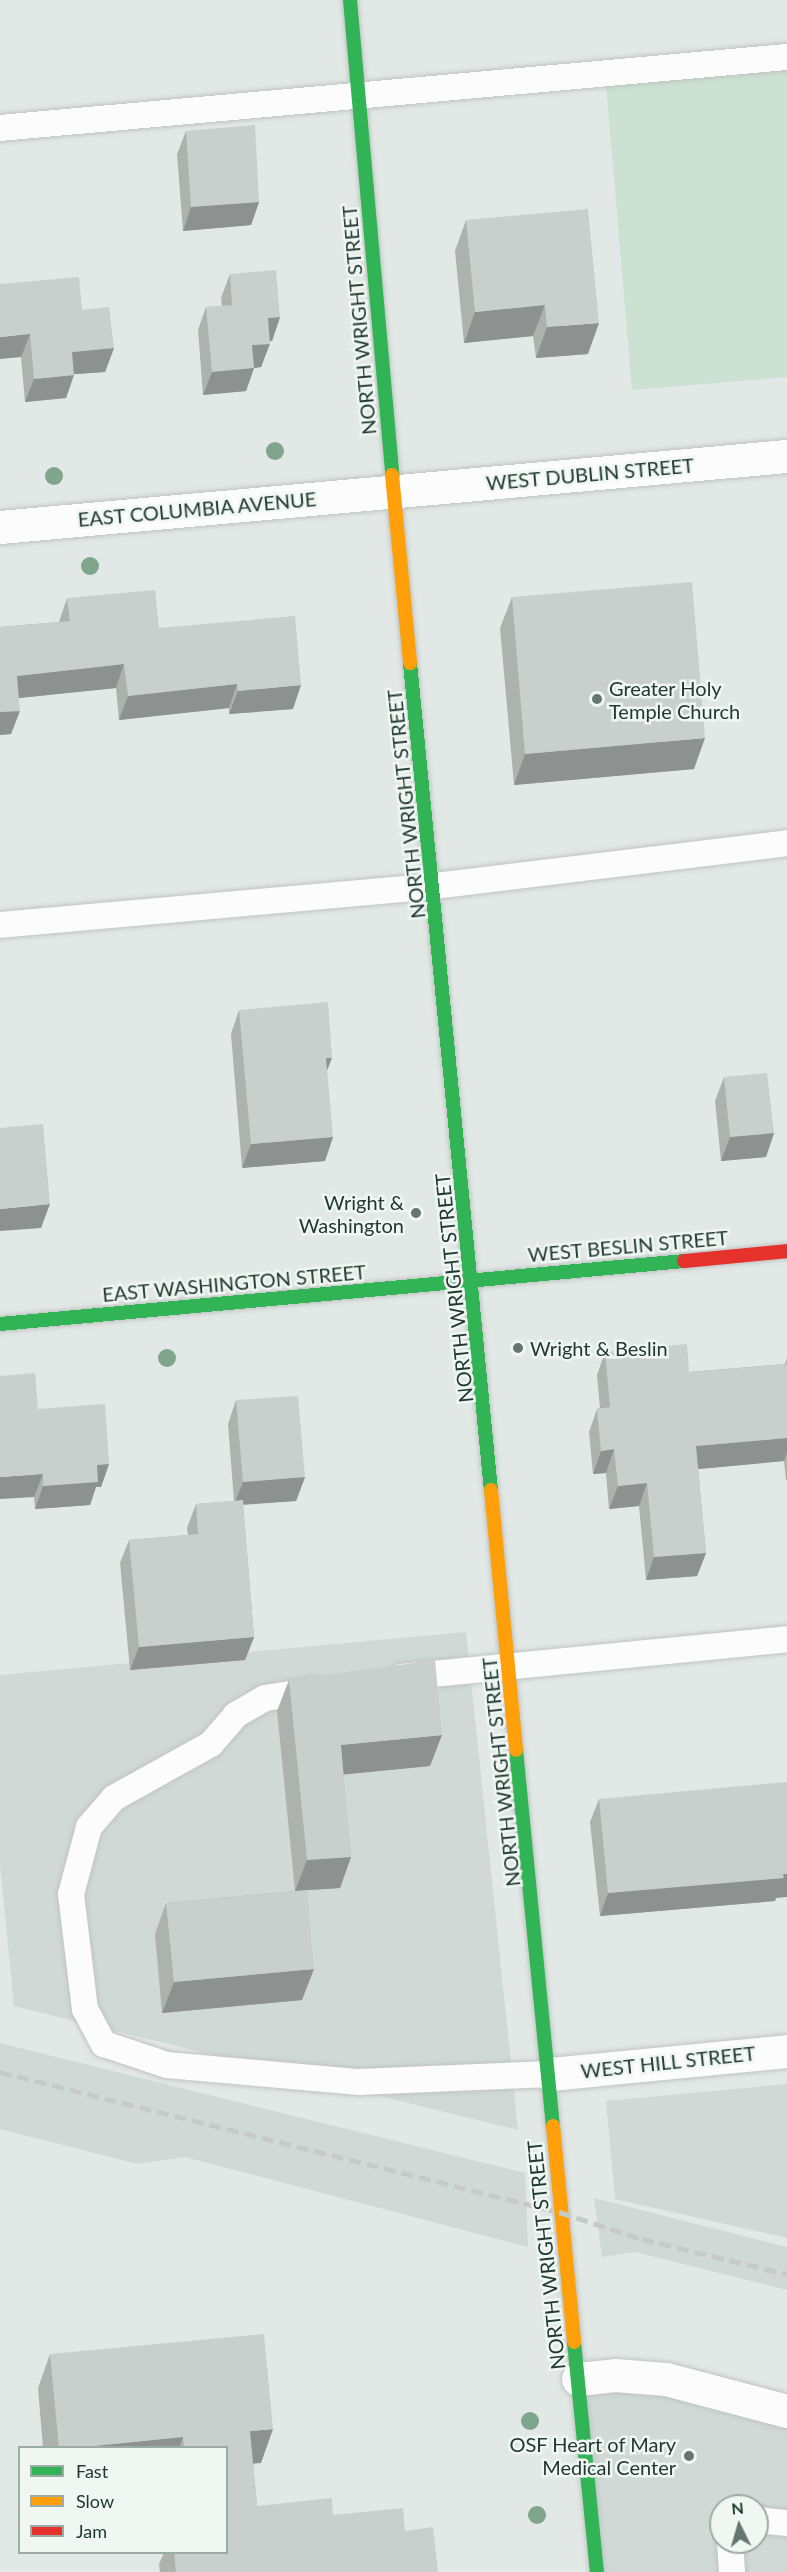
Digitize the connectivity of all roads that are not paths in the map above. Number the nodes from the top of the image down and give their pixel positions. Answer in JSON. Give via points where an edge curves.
{"nodes":[{"id":1,"x":350,"y":0,"type":"edge"},
{"id":2,"x":787,"y":57,"type":"edge"},
{"id":3,"x":359,"y":97,"type":"junction"},
{"id":4,"x":0,"y":128,"type":"edge"},
{"id":5,"x":787,"y":456,"type":"edge"},
{"id":6,"x":393,"y":491,"type":"junction"},
{"id":7,"x":0,"y":528,"type":"edge"},
{"id":8,"x":787,"y":843,"type":"edge"},
{"id":9,"x":434,"y":886,"type":"junction"},
{"id":10,"x":0,"y":925,"type":"edge"},
{"id":11,"x":787,"y":1251,"type":"edge"},
{"id":12,"x":472,"y":1280,"type":"junction"},
{"id":13,"x":0,"y":1324,"type":"edge"},
{"id":14,"x":787,"y":1639,"type":"edge"},
{"id":15,"x":510,"y":1664,"type":"junction"},
{"id":16,"x":383,"y":1680,"type":"edge"},
{"id":17,"x":336,"y":1687,"type":"edge"},
{"id":18,"x":787,"y":2051,"type":"edge"},
{"id":19,"x":550,"y":2074,"type":"junction"},
{"id":20,"x":578,"y":2379,"type":"junction"},
{"id":21,"x":787,"y":2411,"type":"edge"},
{"id":22,"x":769,"y":2521,"type":"edge"},
{"id":23,"x":787,"y":2523,"type":"edge"},
{"id":24,"x":731,"y":2554,"type":"edge"},
{"id":25,"x":597,"y":2572,"type":"edge"},
{"id":26,"x":732,"y":2572,"type":"edge"}],
"edges":[{"from":1,"to":3,"type":"street","name":"NORTH WRIGHT STREET"},
{"from":2,"to":3,"type":"lane"},
{"from":3,"to":4,"type":"lane"},
{"from":3,"to":6,"type":"street","name":"NORTH WRIGHT STREET"},
{"from":5,"to":6,"type":"street","name":"WEST DUBLIN STREET"},
{"from":6,"to":7,"type":"street","name":"EAST COLUMBIA AVENUE"},
{"from":6,"to":9,"type":"street","name":"NORTH WRIGHT STREET"},
{"from":8,"to":9,"type":"lane"},
{"from":9,"to":10,"type":"lane"},
{"from":9,"to":12,"type":"street","name":"NORTH WRIGHT STREET"},
{"from":11,"to":12,"type":"street","name":"WEST BESLIN STREET"},
{"from":12,"to":13,"type":"street","name":"EAST WASHINGTON STREET"},
{"from":12,"to":15,"type":"street","name":"NORTH WRIGHT STREET"},
{"from":14,"to":15,"type":"lane"},
{"from":15,"to":16,"type":"lane"},
{"from":15,"to":19,"type":"street","name":"NORTH WRIGHT STREET"},
{"from":17,"to":19,"type":"lane","via":[[265,1698],[236,1715],[211,1744],[114,1798],[88,1827],[71,1894],[85,2008],[104,2044],[167,2065],[359,2082]]},
{"from":18,"to":19,"type":"street","name":"WEST HILL STREET"},
{"from":19,"to":20,"type":"street","name":"NORTH WRIGHT STREET","via":[[559,2212]]},
{"from":20,"to":21,"type":"street","via":[[615,2375],[666,2379]]},
{"from":20,"to":25,"type":"street","name":"NORTH WRIGHT STREET"},
{"from":22,"to":23,"type":"lane"},
{"from":24,"to":26,"type":"lane"}]}
